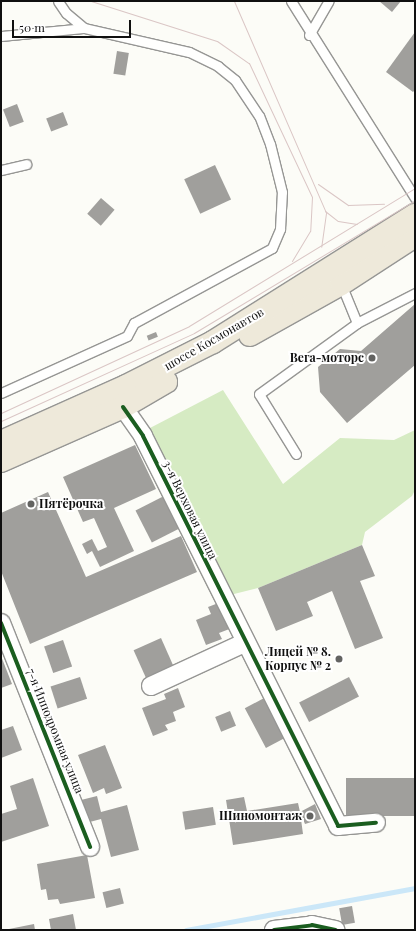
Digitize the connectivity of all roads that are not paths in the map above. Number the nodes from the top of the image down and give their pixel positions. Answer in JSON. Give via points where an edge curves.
{"nodes":[{"id":1,"x":58,"y":1,"type":"edge"},
{"id":2,"x":291,"y":1,"type":"edge"},
{"id":3,"x":329,"y":1,"type":"edge"},
{"id":4,"x":84,"y":28,"type":"junction"},
{"id":5,"x":309,"y":34,"type":"junction"},
{"id":6,"x":1,"y":36,"type":"edge"},
{"id":7,"x":26,"y":164,"type":"dead end"},
{"id":8,"x":1,"y":170,"type":"edge"},
{"id":9,"x":415,"y":198,"type":"edge"},
{"id":10,"x":415,"y":215,"type":"edge"},
{"id":11,"x":415,"y":236,"type":"edge"},
{"id":12,"x":341,"y":284,"type":"junction"},
{"id":13,"x":415,"y":293,"type":"edge"},
{"id":14,"x":357,"y":323,"type":"junction"},
{"id":15,"x":1,"y":393,"type":"edge"},
{"id":16,"x":123,"y":406,"type":"junction"},
{"id":17,"x":1,"y":442,"type":"edge"},
{"id":18,"x":296,"y":454,"type":"dead end"},
{"id":19,"x":1,"y":461,"type":"edge"},
{"id":20,"x":1,"y":623,"type":"edge"},
{"id":21,"x":244,"y":642,"type":"junction"},
{"id":22,"x":151,"y":686,"type":"dead end"},
{"id":23,"x":376,"y":823,"type":"dead end"},
{"id":24,"x":90,"y":847,"type":"dead end"},
{"id":25,"x":274,"y":930,"type":"edge"},
{"id":26,"x":335,"y":930,"type":"edge"}],
"edges":[{"from":1,"to":4,"type":"lane","via":[[66,13]]},
{"from":2,"to":5,"type":"lane"},
{"from":3,"to":5,"type":"lane"},
{"from":4,"to":6,"type":"lane"},
{"from":4,"to":15,"type":"lane","via":[[189,52],[218,66],[235,80],[259,116],[270,144],[282,192],[280,229],[272,248],[134,323],[127,336]]},
{"from":5,"to":9,"type":"lane"},
{"from":7,"to":8,"type":"lane"},
{"from":10,"to":17,"type":"main road","name":"шоссе Космонавтов","via":[[213,342],[126,386]]},
{"from":11,"to":12,"type":"main road","name":"шоссе Космонавтов"},
{"from":12,"to":14,"type":"lane"},
{"from":12,"to":16,"type":"main road","name":"шоссе Космонавтов"},
{"from":13,"to":14,"type":"lane"},
{"from":14,"to":18,"type":"lane","via":[[259,394]]},
{"from":16,"to":19,"type":"main road","name":"шоссе Космонавтов"},
{"from":16,"to":21,"type":"street","name":"3-я Верховая улица","via":[[143,436]]},
{"from":20,"to":24,"type":"street","name":"7-я Ипподромная улица"},
{"from":21,"to":22,"type":"street"},
{"from":21,"to":23,"type":"street","name":"3-я Верховая улица","via":[[338,826]]},
{"from":25,"to":26,"type":"street","via":[[312,925]]}]}
